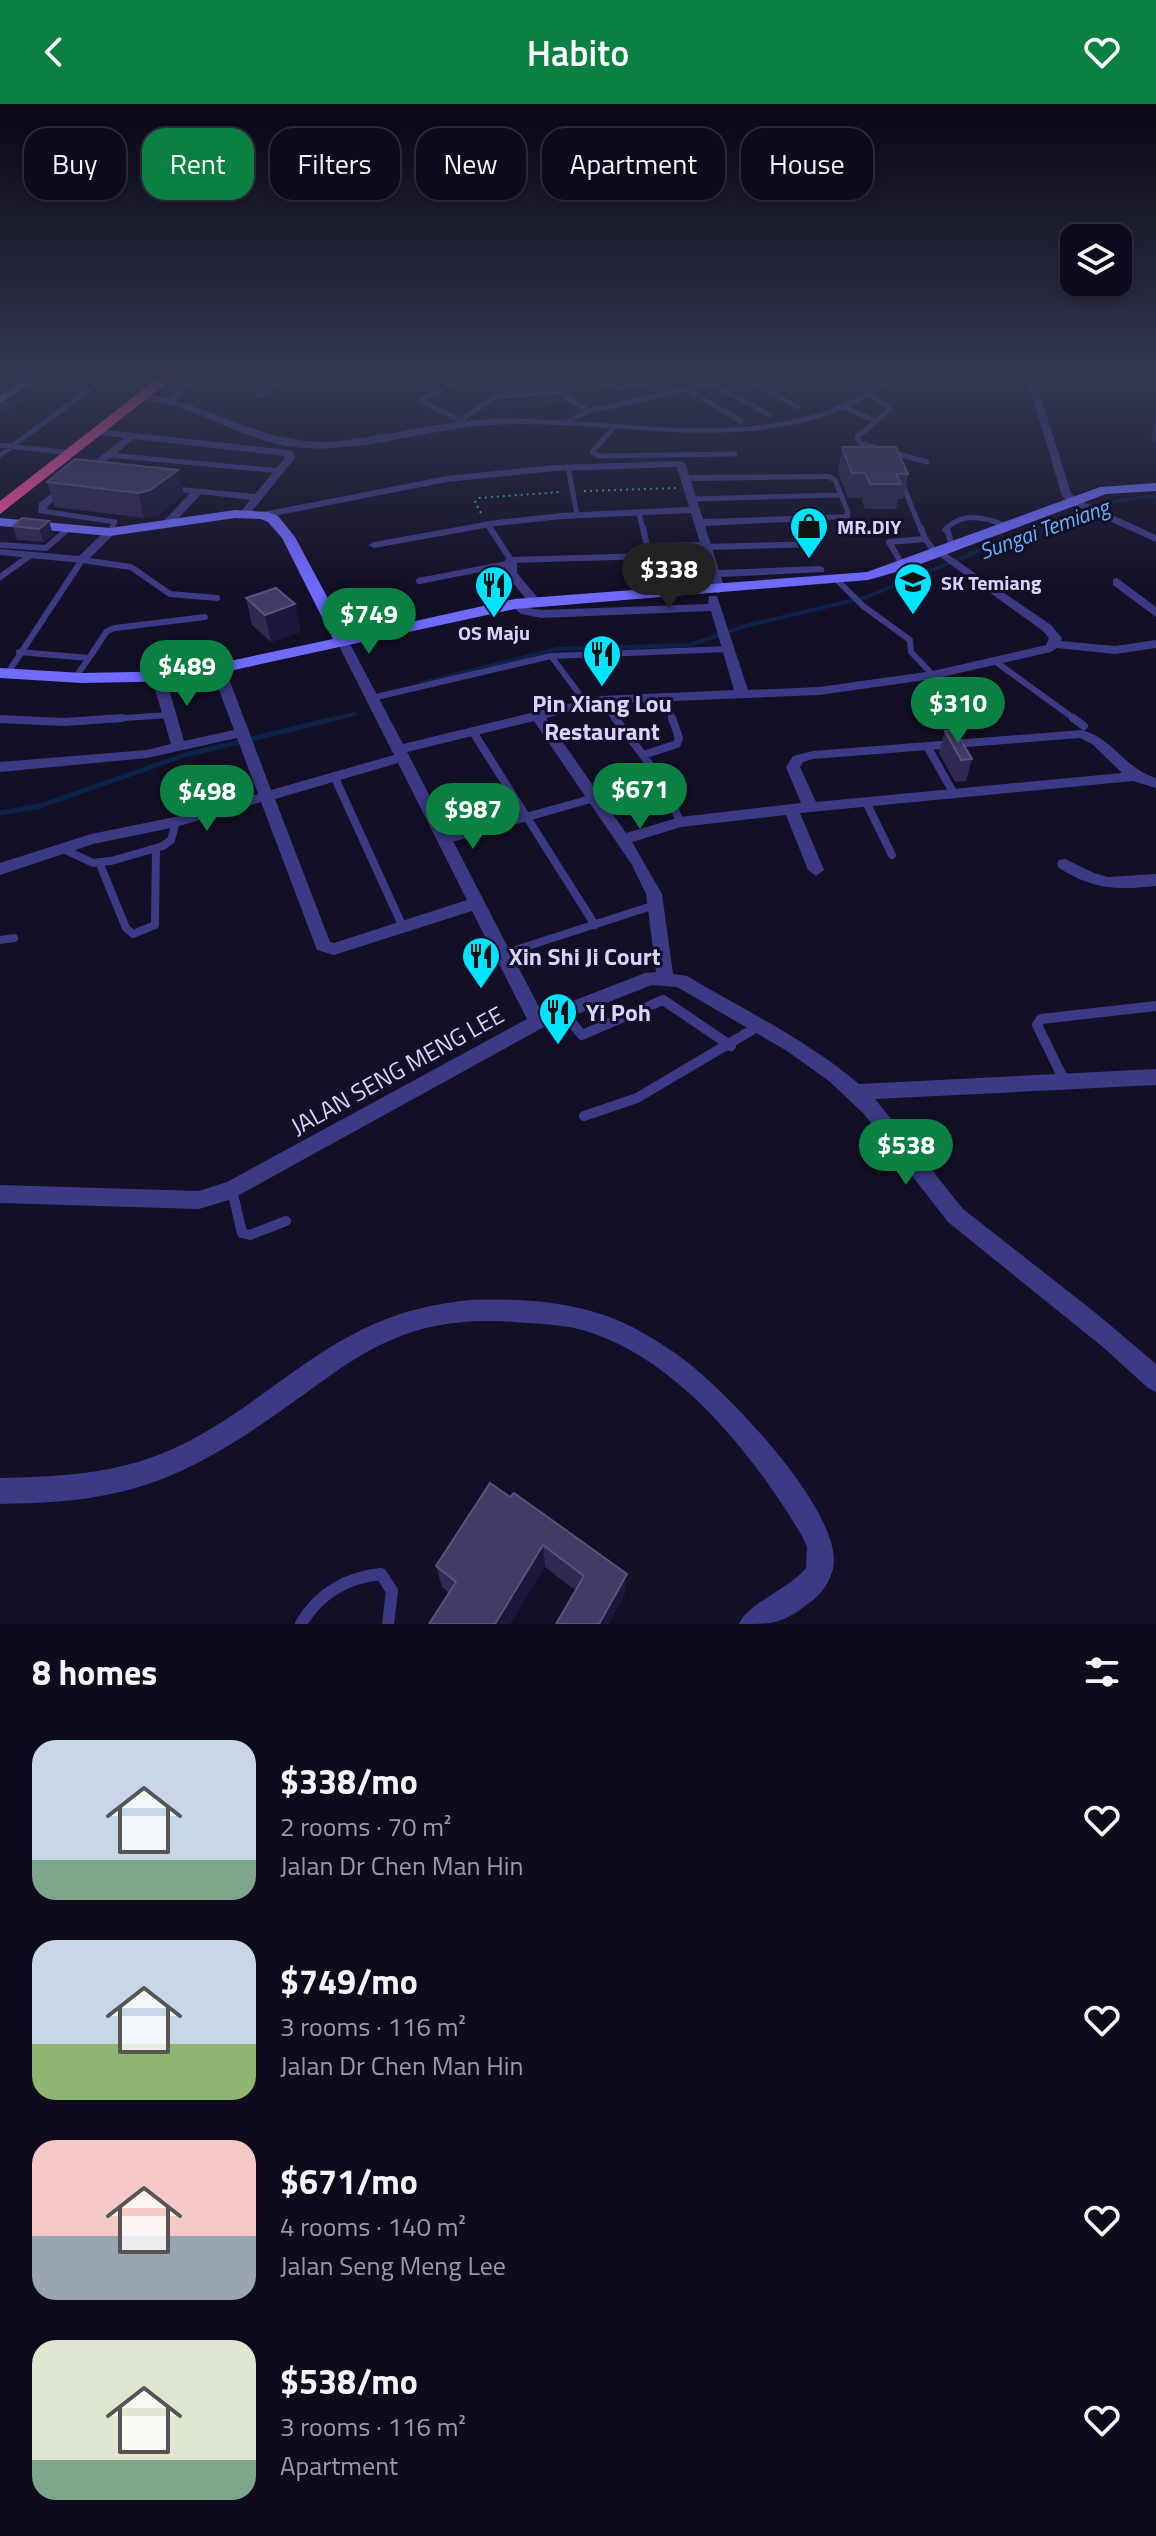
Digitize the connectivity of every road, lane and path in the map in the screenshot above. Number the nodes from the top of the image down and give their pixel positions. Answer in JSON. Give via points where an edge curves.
{"nodes":[{"id":1,"x":37,"y":449,"type":"edge"},
{"id":2,"x":76,"y":449,"type":"edge"},
{"id":3,"x":116,"y":449,"type":"edge"},
{"id":4,"x":251,"y":449,"type":"edge"},
{"id":5,"x":595,"y":449,"type":"edge"},
{"id":6,"x":881,"y":449,"type":"edge"},
{"id":7,"x":1052,"y":449,"type":"edge"},
{"id":8,"x":71,"y":453,"type":"junction"},
{"id":9,"x":735,"y":454,"type":"dead end"},
{"id":10,"x":109,"y":455,"type":"junction"},
{"id":11,"x":680,"y":460,"type":"junction"},
{"id":12,"x":537,"y":462,"type":"dead end"},
{"id":13,"x":927,"y":462,"type":"dead end"},
{"id":14,"x":568,"y":467,"type":"junction"},
{"id":15,"x":897,"y":470,"type":"edge"},
{"id":16,"x":280,"y":471,"type":"junction"},
{"id":17,"x":827,"y":476,"type":"joint"},
{"id":18,"x":80,"y":477,"type":"junction"},
{"id":19,"x":685,"y":478,"type":"junction"},
{"id":20,"x":95,"y":479,"type":"edge"},
{"id":21,"x":447,"y":479,"type":"junction"},
{"id":22,"x":154,"y":486,"type":"edge"},
{"id":23,"x":1156,"y":487,"type":"edge"},
{"id":24,"x":198,"y":491,"type":"junction"},
{"id":25,"x":840,"y":495,"type":"junction"},
{"id":26,"x":256,"y":497,"type":"junction"},
{"id":27,"x":1080,"y":503,"type":"junction"},
{"id":28,"x":42,"y":511,"type":"joint"},
{"id":29,"x":695,"y":511,"type":"junction"},
{"id":30,"x":245,"y":513,"type":"junction"},
{"id":31,"x":639,"y":513,"type":"junction"},
{"id":32,"x":263,"y":515,"type":"junction"},
{"id":33,"x":577,"y":515,"type":"junction"},
{"id":34,"x":846,"y":516,"type":"joint"},
{"id":35,"x":1,"y":520,"type":"edge"},
{"id":36,"x":487,"y":524,"type":"junction"},
{"id":37,"x":166,"y":525,"type":"junction"},
{"id":38,"x":1006,"y":526,"type":"junction"},
{"id":39,"x":69,"y":528,"type":"junction"},
{"id":40,"x":110,"y":532,"type":"junction"},
{"id":41,"x":925,"y":539,"type":"junction"},
{"id":42,"x":1156,"y":539,"type":"edge"},
{"id":43,"x":818,"y":544,"type":"dead end"},
{"id":44,"x":0,"y":545,"type":"edge"},
{"id":45,"x":374,"y":545,"type":"dead end"},
{"id":46,"x":647,"y":546,"type":"junction"},
{"id":47,"x":705,"y":546,"type":"junction"},
{"id":48,"x":0,"y":552,"type":"edge"},
{"id":49,"x":944,"y":552,"type":"junction"},
{"id":50,"x":31,"y":555,"type":"junction"},
{"id":51,"x":649,"y":556,"type":"junction"},
{"id":52,"x":82,"y":560,"type":"junction"},
{"id":53,"x":511,"y":562,"type":"junction"},
{"id":54,"x":903,"y":566,"type":"junction"},
{"id":55,"x":820,"y":570,"type":"dead end"},
{"id":56,"x":0,"y":577,"type":"edge"},
{"id":57,"x":419,"y":581,"type":"dead end"},
{"id":58,"x":838,"y":581,"type":"junction"},
{"id":59,"x":1117,"y":582,"type":"dead end"},
{"id":60,"x":714,"y":584,"type":"junction"},
{"id":61,"x":657,"y":592,"type":"junction"},
{"id":62,"x":217,"y":598,"type":"dead end"},
{"id":63,"x":534,"y":601,"type":"junction"},
{"id":64,"x":515,"y":604,"type":"junction"},
{"id":65,"x":716,"y":607,"type":"junction"},
{"id":66,"x":1156,"y":613,"type":"edge"},
{"id":67,"x":205,"y":617,"type":"dead end"},
{"id":68,"x":333,"y":618,"type":"junction"},
{"id":69,"x":387,"y":632,"type":"junction"},
{"id":70,"x":725,"y":639,"type":"junction"},
{"id":71,"x":343,"y":642,"type":"junction"},
{"id":72,"x":1055,"y":644,"type":"junction"},
{"id":73,"x":1156,"y":644,"type":"edge"},
{"id":74,"x":304,"y":651,"type":"junction"},
{"id":75,"x":19,"y":652,"type":"junction"},
{"id":76,"x":551,"y":656,"type":"junction"},
{"id":77,"x":89,"y":658,"type":"junction"},
{"id":78,"x":996,"y":662,"type":"junction"},
{"id":79,"x":219,"y":671,"type":"junction"},
{"id":80,"x":4,"y":674,"type":"edge"},
{"id":81,"x":933,"y":675,"type":"junction"},
{"id":82,"x":75,"y":678,"type":"junction"},
{"id":83,"x":159,"y":679,"type":"junction"},
{"id":84,"x":742,"y":693,"type":"junction"},
{"id":85,"x":664,"y":696,"type":"junction"},
{"id":86,"x":372,"y":698,"type":"junction"},
{"id":87,"x":594,"y":701,"type":"junction"},
{"id":88,"x":170,"y":715,"type":"junction"},
{"id":89,"x":537,"y":715,"type":"junction"},
{"id":90,"x":0,"y":719,"type":"edge"},
{"id":91,"x":1084,"y":726,"type":"dead end"},
{"id":92,"x":473,"y":732,"type":"junction"},
{"id":93,"x":245,"y":740,"type":"junction"},
{"id":94,"x":927,"y":746,"type":"junction"},
{"id":95,"x":179,"y":747,"type":"junction"},
{"id":96,"x":400,"y":754,"type":"junction"},
{"id":97,"x":643,"y":755,"type":"junction"},
{"id":98,"x":0,"y":767,"type":"edge"},
{"id":99,"x":334,"y":776,"type":"junction"},
{"id":100,"x":1134,"y":776,"type":"junction"},
{"id":101,"x":1156,"y":783,"type":"edge"},
{"id":102,"x":954,"y":794,"type":"junction"},
{"id":103,"x":265,"y":795,"type":"junction"},
{"id":104,"x":594,"y":798,"type":"junction"},
{"id":105,"x":866,"y":802,"type":"junction"},
{"id":106,"x":811,"y":808,"type":"junction"},
{"id":107,"x":791,"y":809,"type":"junction"},
{"id":108,"x":527,"y":817,"type":"junction"},
{"id":109,"x":176,"y":822,"type":"junction"},
{"id":110,"x":680,"y":822,"type":"junction"},
{"id":111,"x":445,"y":840,"type":"junction"},
{"id":112,"x":622,"y":840,"type":"junction"},
{"id":113,"x":156,"y":848,"type":"junction"},
{"id":114,"x":63,"y":849,"type":"junction"},
{"id":115,"x":892,"y":855,"type":"dead end"},
{"id":116,"x":99,"y":862,"type":"junction"},
{"id":117,"x":1065,"y":864,"type":"dead end"},
{"id":118,"x":0,"y":869,"type":"edge"},
{"id":119,"x":816,"y":870,"type":"dead end"},
{"id":120,"x":1156,"y":880,"type":"edge"},
{"id":121,"x":477,"y":903,"type":"junction"},
{"id":122,"x":656,"y":905,"type":"junction"},
{"id":123,"x":595,"y":925,"type":"junction"},
{"id":124,"x":403,"y":927,"type":"junction"},
{"id":125,"x":14,"y":938,"type":"dead end"},
{"id":126,"x":0,"y":940,"type":"edge"},
{"id":127,"x":503,"y":954,"type":"junction"},
{"id":128,"x":665,"y":977,"type":"junction"},
{"id":129,"x":1156,"y":1006,"type":"edge"},
{"id":130,"x":563,"y":1012,"type":"junction"},
{"id":131,"x":538,"y":1022,"type":"junction"},
{"id":132,"x":757,"y":1027,"type":"junction"},
{"id":133,"x":731,"y":1046,"type":"junction"},
{"id":134,"x":1156,"y":1077,"type":"edge"},
{"id":135,"x":1065,"y":1082,"type":"junction"},
{"id":136,"x":856,"y":1092,"type":"junction"},
{"id":137,"x":584,"y":1116,"type":"dead end"},
{"id":138,"x":232,"y":1190,"type":"junction"},
{"id":139,"x":0,"y":1194,"type":"edge"},
{"id":140,"x":286,"y":1221,"type":"dead end"},
{"id":141,"x":1156,"y":1380,"type":"edge"},
{"id":142,"x":0,"y":1491,"type":"edge"},
{"id":143,"x":301,"y":1624,"type":"edge"},
{"id":144,"x":388,"y":1624,"type":"edge"},
{"id":145,"x":753,"y":1624,"type":"edge"}],
"edges":[{"from":1,"to":8,"type":"lane"},
{"from":2,"to":8,"type":"highway"},
{"from":3,"to":10,"type":"street"},
{"from":4,"to":16,"type":"street","via":[[288,453]]},
{"from":5,"to":11,"type":"lane","via":[[599,456]]},
{"from":6,"to":13,"type":"lane"},
{"from":7,"to":27,"type":"street","via":[[1066,494]]},
{"from":8,"to":35,"type":"highway"},
{"from":9,"to":11,"type":"lane"},
{"from":10,"to":16,"type":"lane"},
{"from":10,"to":18,"type":"street"},
{"from":11,"to":14,"type":"street"},
{"from":11,"to":19,"type":"street"},
{"from":12,"to":21,"type":"street"},
{"from":14,"to":21,"type":"street"},
{"from":14,"to":33,"type":"lane"},
{"from":15,"to":41,"type":"lane"},
{"from":16,"to":26,"type":"street"},
{"from":17,"to":19,"type":"street"},
{"from":17,"to":25,"type":"lane","via":[[835,480]]},
{"from":18,"to":20,"type":"street"},
{"from":18,"to":28,"type":"street"},
{"from":19,"to":29,"type":"street"},
{"from":21,"to":32,"type":"street"},
{"from":22,"to":24,"type":"street"},
{"from":23,"to":27,"type":"street","via":[[1105,490]]},
{"from":24,"to":26,"type":"street"},
{"from":24,"to":37,"type":"street"},
{"from":25,"to":29,"type":"lane"},
{"from":25,"to":34,"type":"lane"},
{"from":26,"to":30,"type":"street"},
{"from":27,"to":38,"type":"street"},
{"from":27,"to":42,"type":"street"},
{"from":28,"to":40,"type":"lane","via":[[115,522]]},
{"from":29,"to":31,"type":"street"},
{"from":29,"to":34,"type":"street"},
{"from":29,"to":47,"type":"street"},
{"from":30,"to":32,"type":"street"},
{"from":30,"to":37,"type":"street"},
{"from":31,"to":33,"type":"street"},
{"from":31,"to":46,"type":"lane"},
{"from":32,"to":68,"type":"street","via":[[288,537]]},
{"from":33,"to":36,"type":"street"},
{"from":35,"to":39,"type":"street"},
{"from":36,"to":45,"type":"street"},
{"from":36,"to":53,"type":"lane"},
{"from":37,"to":40,"type":"street"},
{"from":38,"to":49,"type":"street"},
{"from":38,"to":49,"type":"lane","via":[[982,515],[952,523],[945,530]]},
{"from":39,"to":40,"type":"street"},
{"from":39,"to":44,"type":"lane","via":[[46,548]]},
{"from":40,"to":52,"type":"street"},
{"from":41,"to":49,"type":"lane"},
{"from":41,"to":54,"type":"lane","via":[[889,542]]},
{"from":43,"to":47,"type":"lane"},
{"from":46,"to":47,"type":"lane"},
{"from":46,"to":51,"type":"lane"},
{"from":47,"to":60,"type":"street"},
{"from":48,"to":50,"type":"street"},
{"from":49,"to":54,"type":"street"},
{"from":49,"to":72,"type":"street","via":[[1047,628]]},
{"from":50,"to":52,"type":"street"},
{"from":50,"to":56,"type":"lane"},
{"from":51,"to":53,"type":"lane"},
{"from":51,"to":61,"type":"lane"},
{"from":52,"to":62,"type":"lane","via":[[131,567],[170,594]]},
{"from":52,"to":75,"type":"lane"},
{"from":53,"to":57,"type":"lane"},
{"from":53,"to":63,"type":"street","via":[[511,573]]},
{"from":54,"to":58,"type":"street"},
{"from":55,"to":60,"type":"street"},
{"from":58,"to":60,"type":"street"},
{"from":58,"to":81,"type":"lane","via":[[856,603],[910,640],[911,652]]},
{"from":59,"to":66,"type":"street"},
{"from":60,"to":61,"type":"street"},
{"from":60,"to":65,"type":"street"},
{"from":61,"to":63,"type":"street"},
{"from":63,"to":64,"type":"street"},
{"from":64,"to":65,"type":"street","via":[[541,614]]},
{"from":64,"to":69,"type":"street"},
{"from":65,"to":70,"type":"street"},
{"from":67,"to":77,"type":"lane","via":[[115,628],[107,631]]},
{"from":68,"to":69,"type":"street","via":[[355,629]]},
{"from":68,"to":71,"type":"street"},
{"from":68,"to":74,"type":"street","via":[[327,638]]},
{"from":69,"to":71,"type":"street"},
{"from":70,"to":76,"type":"lane"},
{"from":70,"to":84,"type":"street"},
{"from":71,"to":74,"type":"street"},
{"from":71,"to":86,"type":"street"},
{"from":72,"to":73,"type":"street","via":[[1115,650]]},
{"from":72,"to":78,"type":"street"},
{"from":74,"to":79,"type":"street"},
{"from":75,"to":77,"type":"lane"},
{"from":75,"to":80,"type":"lane"},
{"from":76,"to":86,"type":"lane"},
{"from":76,"to":87,"type":"lane"},
{"from":77,"to":82,"type":"lane"},
{"from":78,"to":81,"type":"street"},
{"from":78,"to":91,"type":"lane"},
{"from":79,"to":83,"type":"street"},
{"from":79,"to":93,"type":"street"},
{"from":80,"to":82,"type":"street"},
{"from":81,"to":84,"type":"street","via":[[819,691]]},
{"from":82,"to":83,"type":"street"},
{"from":83,"to":88,"type":"street"},
{"from":84,"to":85,"type":"street"},
{"from":85,"to":87,"type":"street"},
{"from":85,"to":97,"type":"lane","via":[[677,744]]},
{"from":86,"to":96,"type":"street"},
{"from":87,"to":89,"type":"street"},
{"from":87,"to":97,"type":"lane"},
{"from":88,"to":90,"type":"lane","via":[[64,722]]},
{"from":88,"to":95,"type":"street"},
{"from":89,"to":92,"type":"street"},
{"from":89,"to":104,"type":"street"},
{"from":92,"to":96,"type":"street"},
{"from":92,"to":108,"type":"lane"},
{"from":93,"to":95,"type":"street"},
{"from":93,"to":103,"type":"street"},
{"from":94,"to":100,"type":"street","via":[[1082,734]]},
{"from":94,"to":102,"type":"lane"},
{"from":94,"to":106,"type":"street","via":[[798,759],[793,767]]},
{"from":95,"to":98,"type":"street"},
{"from":96,"to":99,"type":"street"},
{"from":96,"to":111,"type":"street"},
{"from":97,"to":110,"type":"lane","via":[[664,783]]},
{"from":99,"to":103,"type":"street"},
{"from":99,"to":124,"type":"lane"},
{"from":100,"to":101,"type":"street"},
{"from":100,"to":102,"type":"street"},
{"from":102,"to":105,"type":"street"},
{"from":103,"to":109,"type":"street"},
{"from":103,"to":124,"type":"street","via":[[323,946],[334,949]]},
{"from":104,"to":108,"type":"lane"},
{"from":104,"to":112,"type":"street"},
{"from":105,"to":106,"type":"street"},
{"from":105,"to":115,"type":"lane"},
{"from":106,"to":107,"type":"street"},
{"from":107,"to":110,"type":"street"},
{"from":107,"to":119,"type":"street"},
{"from":108,"to":111,"type":"lane"},
{"from":108,"to":123,"type":"lane"},
{"from":109,"to":113,"type":"lane","via":[[171,840]]},
{"from":109,"to":114,"type":"street"},
{"from":110,"to":112,"type":"street"},
{"from":111,"to":121,"type":"street"},
{"from":112,"to":122,"type":"street"},
{"from":113,"to":116,"type":"lane"},
{"from":113,"to":116,"type":"lane","via":[[155,925],[141,933],[126,928]]},
{"from":114,"to":116,"type":"lane"},
{"from":114,"to":118,"type":"street"},
{"from":117,"to":120,"type":"street","via":[[1110,886]]},
{"from":121,"to":124,"type":"street"},
{"from":121,"to":127,"type":"street"},
{"from":122,"to":123,"type":"lane"},
{"from":122,"to":128,"type":"street"},
{"from":123,"to":127,"type":"lane"},
{"from":125,"to":126,"type":"lane"},
{"from":127,"to":131,"type":"street"},
{"from":128,"to":130,"type":"street","name":"JALAN SENG MENG LEE"},
{"from":128,"to":132,"type":"street","via":[[681,981]]},
{"from":129,"to":135,"type":"lane","via":[[1041,1019],[1037,1025]]},
{"from":130,"to":131,"type":"street","name":"JALAN SENG MENG LEE"},
{"from":130,"to":133,"type":"lane","via":[[582,1035],[663,1000]]},
{"from":131,"to":138,"type":"street","name":"JALAN SENG MENG LEE"},
{"from":132,"to":133,"type":"lane"},
{"from":132,"to":136,"type":"street"},
{"from":133,"to":137,"type":"lane","via":[[637,1098]]},
{"from":134,"to":135,"type":"street"},
{"from":135,"to":136,"type":"street"},
{"from":136,"to":141,"type":"street","via":[[970,1229],[1121,1345]]},
{"from":138,"to":139,"type":"street","name":"JALAN SENG MENG LEE","via":[[199,1200]]},
{"from":138,"to":140,"type":"lane","via":[[242,1233],[250,1235]]},
{"from":142,"to":145,"type":"street","via":[[70,1491],[123,1481],[176,1462],[221,1439],[347,1351],[418,1319],[500,1309],[564,1316],[629,1336],[693,1382],[754,1449],[817,1534],[823,1563],[816,1583]]},
{"from":143,"to":144,"type":"lane","via":[[324,1594],[366,1574],[381,1574],[391,1584]]}]}
